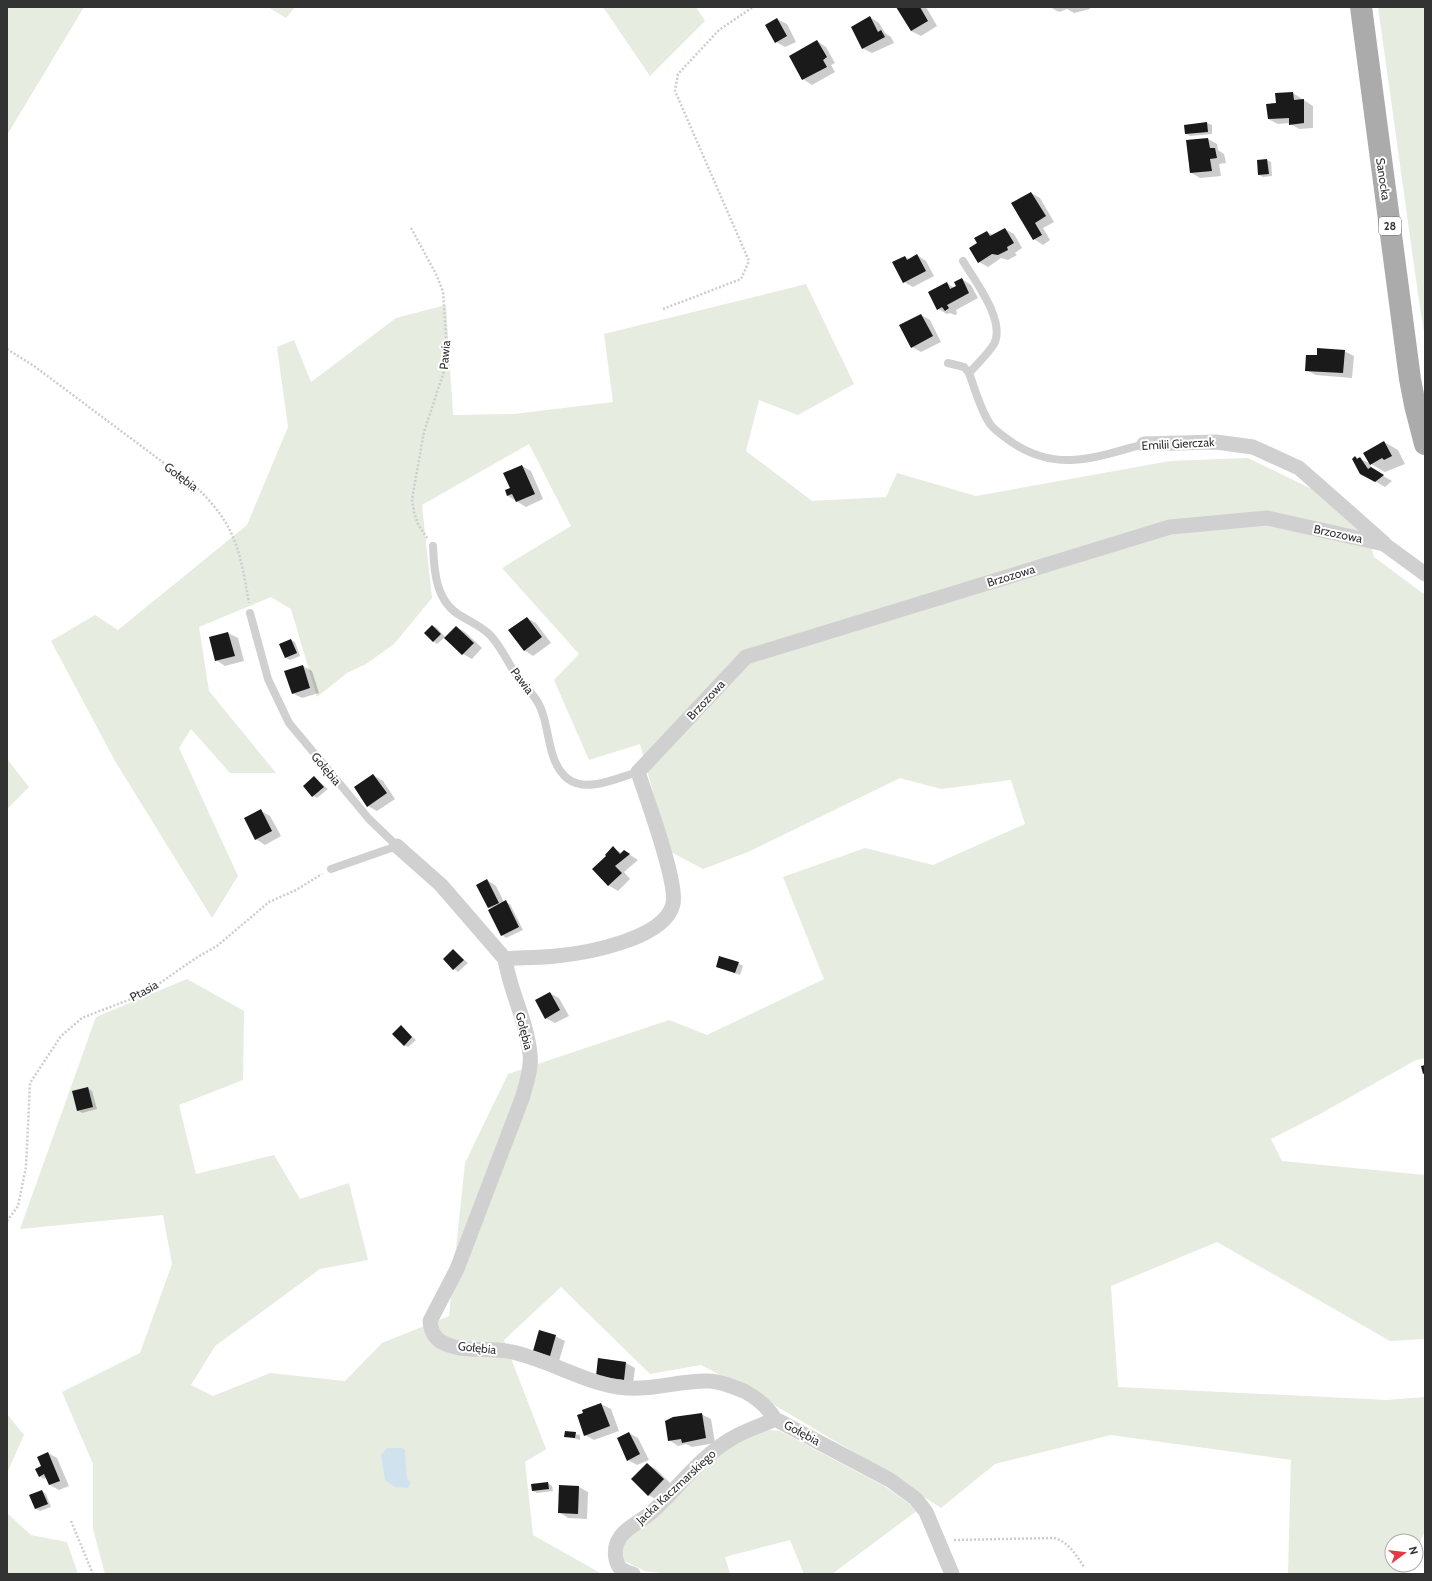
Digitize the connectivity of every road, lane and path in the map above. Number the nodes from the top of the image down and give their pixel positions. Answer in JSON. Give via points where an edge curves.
{"nodes":[{"id":1,"x":754,"y":7,"type":"edge"},
{"id":2,"x":1361,"y":7,"type":"edge"},
{"id":3,"x":411,"y":228,"type":"dead end"},
{"id":4,"x":963,"y":261,"type":"dead end"},
{"id":5,"x":663,"y":309,"type":"dead end"},
{"id":6,"x":7,"y":349,"type":"edge"},
{"id":7,"x":948,"y":363,"type":"dead end"},
{"id":8,"x":969,"y":373,"type":"junction"},
{"id":9,"x":1144,"y":444,"type":"joint"},
{"id":10,"x":1425,"y":444,"type":"edge"},
{"id":11,"x":1384,"y":544,"type":"junction"},
{"id":12,"x":433,"y":546,"type":"joint"},
{"id":13,"x":1425,"y":574,"type":"edge"},
{"id":14,"x":250,"y":613,"type":"joint"},
{"id":15,"x":638,"y":772,"type":"junction"},
{"id":16,"x":397,"y":846,"type":"junction"},
{"id":17,"x":331,"y":869,"type":"joint"},
{"id":18,"x":505,"y":959,"type":"junction"},
{"id":19,"x":7,"y":1221,"type":"edge"},
{"id":20,"x":775,"y":1418,"type":"junction"},
{"id":21,"x":71,"y":1521,"type":"dead end"},
{"id":22,"x":938,"y":1540,"type":"junction"},
{"id":23,"x":1084,"y":1567,"type":"dead end"},
{"id":24,"x":93,"y":1574,"type":"edge"},
{"id":25,"x":632,"y":1574,"type":"edge"},
{"id":26,"x":952,"y":1574,"type":"edge"}],
"edges":[{"from":1,"to":5,"type":"path","via":[[719,30],[678,74],[675,91],[749,261],[741,279]]},
{"from":2,"to":10,"type":"main road","name":"Sanocka","number":"28","via":[[1410,379]]},
{"from":3,"to":12,"type":"path","name":"Pawia","via":[[443,292],[446,365],[424,432],[412,499],[418,524]]},
{"from":4,"to":8,"type":"lane","via":[[986,300],[996,325],[994,344]]},
{"from":6,"to":14,"type":"path","name":"Gołębia","via":[[34,366],[212,502],[234,536]]},
{"from":7,"to":8,"type":"lane","via":[[964,367]]},
{"from":8,"to":9,"type":"lane","name":"Emilii Gierczak","via":[[990,425],[1024,450],[1043,458],[1063,461],[1085,460]]},
{"from":9,"to":11,"type":"street","name":"Emilii Gierczak","via":[[1216,442],[1253,447],[1299,468]]},
{"from":11,"to":13,"type":"street","name":"Brzozowa"},
{"from":11,"to":15,"type":"street","name":"Brzozowa","via":[[1267,518],[1170,527],[1147,534],[746,657]]},
{"from":12,"to":15,"type":"lane","name":"Pawia","via":[[441,596],[451,609],[491,636],[513,671],[538,702],[554,761],[560,771],[580,785],[605,782]]},
{"from":14,"to":16,"type":"lane","name":"Gołębia","via":[[268,680],[289,724],[369,819]]},
{"from":15,"to":18,"type":"street","via":[[671,876],[673,904],[669,915],[641,935],[607,947],[555,956]]},
{"from":16,"to":17,"type":"lane"},
{"from":16,"to":18,"type":"street","name":"Gołębia","via":[[441,886]]},
{"from":17,"to":19,"type":"path","name":"Ptasia","via":[[296,890],[269,902],[217,946],[144,994],[82,1018],[62,1036],[30,1083],[26,1167],[18,1206]]},
{"from":18,"to":20,"type":"street","name":"Gołębia","via":[[531,1055],[529,1074],[457,1269],[430,1321],[431,1331],[437,1339],[446,1344],[511,1351],[617,1387],[645,1389],[697,1381],[722,1383],[762,1402]]},
{"from":20,"to":22,"type":"street","name":"Gołębia","via":[[890,1480],[916,1499],[926,1512]]},
{"from":20,"to":25,"type":"street","name":"Jacka Kaczmarskiego","via":[[730,1439],[717,1448],[652,1512],[623,1534],[617,1542],[616,1558],[621,1569]]},
{"from":21,"to":24,"type":"path"},
{"from":22,"to":23,"type":"path","via":[[1054,1538],[1069,1546]]},
{"from":22,"to":26,"type":"street","name":"Gołębia"}]}
